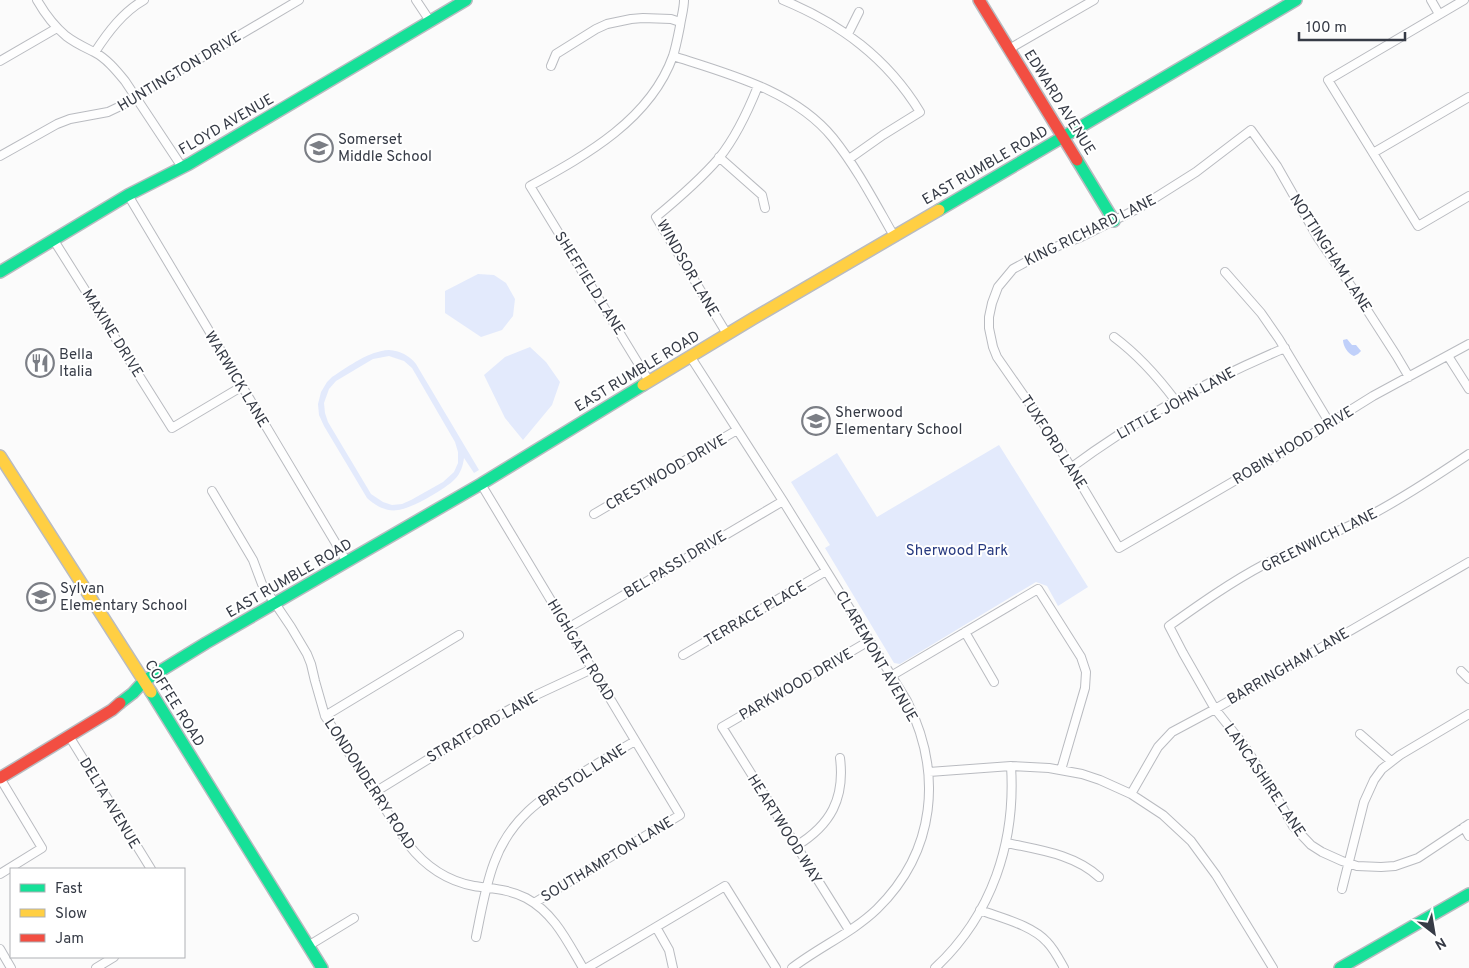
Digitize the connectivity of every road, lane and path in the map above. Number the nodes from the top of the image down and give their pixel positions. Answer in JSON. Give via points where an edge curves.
{"nodes":[{"id":1,"x":37,"y":0,"type":"edge"},
{"id":2,"x":144,"y":0,"type":"edge"},
{"id":3,"x":299,"y":0,"type":"edge"},
{"id":4,"x":416,"y":0,"type":"edge"},
{"id":5,"x":466,"y":0,"type":"edge"},
{"id":6,"x":684,"y":0,"type":"edge"},
{"id":7,"x":784,"y":0,"type":"edge"},
{"id":8,"x":979,"y":0,"type":"edge"},
{"id":9,"x":1094,"y":0,"type":"edge"},
{"id":10,"x":1431,"y":0,"type":"edge"},
{"id":11,"x":1464,"y":0,"type":"edge"},
{"id":12,"x":1292,"y":1,"type":"edge"},
{"id":13,"x":132,"y":3,"type":"edge"},
{"id":14,"x":859,"y":12,"type":"dead end"},
{"id":15,"x":1439,"y":14,"type":"junction"},
{"id":16,"x":430,"y":21,"type":"junction"},
{"id":17,"x":680,"y":22,"type":"junction"},
{"id":18,"x":57,"y":28,"type":"junction"},
{"id":19,"x":848,"y":34,"type":"junction"},
{"id":20,"x":1010,"y":49,"type":"junction"},
{"id":21,"x":94,"y":52,"type":"junction"},
{"id":22,"x":673,"y":56,"type":"junction"},
{"id":23,"x":0,"y":61,"type":"edge"},
{"id":24,"x":551,"y":66,"type":"dead end"},
{"id":25,"x":758,"y":86,"type":"junction"},
{"id":26,"x":135,"y":97,"type":"junction"},
{"id":27,"x":1469,"y":97,"type":"edge"},
{"id":28,"x":1251,"y":130,"type":"joint"},
{"id":29,"x":1064,"y":136,"type":"junction"},
{"id":30,"x":1373,"y":153,"type":"junction"},
{"id":31,"x":0,"y":156,"type":"edge"},
{"id":32,"x":719,"y":157,"type":"junction"},
{"id":33,"x":849,"y":159,"type":"junction"},
{"id":34,"x":182,"y":167,"type":"junction"},
{"id":35,"x":128,"y":195,"type":"junction"},
{"id":36,"x":1469,"y":196,"type":"edge"},
{"id":37,"x":765,"y":208,"type":"dead end"},
{"id":38,"x":1114,"y":221,"type":"junction"},
{"id":39,"x":894,"y":236,"type":"junction"},
{"id":40,"x":53,"y":239,"type":"junction"},
{"id":41,"x":0,"y":272,"type":"edge"},
{"id":42,"x":1225,"y":272,"type":"dead end"},
{"id":43,"x":727,"y":334,"type":"junction"},
{"id":44,"x":990,"y":337,"type":"joint"},
{"id":45,"x":1114,"y":337,"type":"dead end"},
{"id":46,"x":1469,"y":344,"type":"edge"},
{"id":47,"x":1285,"y":348,"type":"junction"},
{"id":48,"x":690,"y":356,"type":"junction"},
{"id":49,"x":1448,"y":356,"type":"junction"},
{"id":50,"x":1409,"y":377,"type":"junction"},
{"id":51,"x":650,"y":380,"type":"junction"},
{"id":52,"x":241,"y":387,"type":"junction"},
{"id":53,"x":1469,"y":389,"type":"edge"},
{"id":54,"x":1175,"y":400,"type":"junction"},
{"id":55,"x":1330,"y":422,"type":"junction"},
{"id":56,"x":737,"y":430,"type":"junction"},
{"id":57,"x":0,"y":456,"type":"edge"},
{"id":58,"x":1468,"y":459,"type":"edge"},
{"id":59,"x":1072,"y":467,"type":"junction"},
{"id":60,"x":481,"y":484,"type":"junction"},
{"id":61,"x":212,"y":491,"type":"dead end"},
{"id":62,"x":782,"y":501,"type":"junction"},
{"id":63,"x":594,"y":514,"type":"dead end"},
{"id":64,"x":1119,"y":548,"type":"joint"},
{"id":65,"x":347,"y":562,"type":"junction"},
{"id":66,"x":1469,"y":562,"type":"edge"},
{"id":67,"x":826,"y":571,"type":"junction"},
{"id":68,"x":274,"y":603,"type":"junction"},
{"id":69,"x":1169,"y":626,"type":"joint"},
{"id":70,"x":568,"y":628,"type":"junction"},
{"id":71,"x":965,"y":632,"type":"junction"},
{"id":72,"x":459,"y":635,"type":"dead end"},
{"id":73,"x":869,"y":641,"type":"junction"},
{"id":74,"x":683,"y":655,"type":"dead end"},
{"id":75,"x":592,"y":669,"type":"junction"},
{"id":76,"x":1461,"y":672,"type":"dead end"},
{"id":77,"x":891,"y":676,"type":"junction"},
{"id":78,"x":1469,"y":678,"type":"edge"},
{"id":79,"x":144,"y":682,"type":"junction"},
{"id":80,"x":994,"y":682,"type":"dead end"},
{"id":81,"x":1215,"y":709,"type":"junction"},
{"id":82,"x":1469,"y":714,"type":"edge"},
{"id":83,"x":325,"y":716,"type":"junction"},
{"id":84,"x":722,"y":727,"type":"joint"},
{"id":85,"x":1360,"y":734,"type":"dead end"},
{"id":86,"x":69,"y":736,"type":"junction"},
{"id":87,"x":634,"y":741,"type":"junction"},
{"id":88,"x":840,"y":758,"type":"dead end"},
{"id":89,"x":1391,"y":761,"type":"junction"},
{"id":90,"x":1011,"y":766,"type":"junction"},
{"id":91,"x":1061,"y":770,"type":"junction"},
{"id":92,"x":929,"y":772,"type":"junction"},
{"id":93,"x":0,"y":778,"type":"edge"},
{"id":94,"x":375,"y":792,"type":"junction"},
{"id":95,"x":1131,"y":794,"type":"junction"},
{"id":96,"x":680,"y":815,"type":"joint"},
{"id":97,"x":1466,"y":825,"type":"edge"},
{"id":98,"x":1469,"y":836,"type":"edge"},
{"id":99,"x":1006,"y":843,"type":"junction"},
{"id":100,"x":796,"y":846,"type":"junction"},
{"id":101,"x":1348,"y":864,"type":"junction"},
{"id":102,"x":150,"y":868,"type":"edge"},
{"id":103,"x":0,"y":874,"type":"edge"},
{"id":104,"x":1099,"y":877,"type":"dead end"},
{"id":105,"x":487,"y":887,"type":"junction"},
{"id":106,"x":1342,"y":889,"type":"dead end"},
{"id":107,"x":1469,"y":894,"type":"edge"},
{"id":108,"x":534,"y":903,"type":"junction"},
{"id":109,"x":980,"y":910,"type":"junction"},
{"id":110,"x":354,"y":918,"type":"dead end"},
{"id":111,"x":656,"y":927,"type":"junction"},
{"id":112,"x":849,"y":930,"type":"junction"},
{"id":113,"x":476,"y":937,"type":"dead end"},
{"id":114,"x":308,"y":946,"type":"junction"},
{"id":115,"x":0,"y":949,"type":"edge"},
{"id":116,"x":108,"y":958,"type":"edge"},
{"id":117,"x":11,"y":968,"type":"edge"},
{"id":118,"x":96,"y":968,"type":"edge"},
{"id":119,"x":322,"y":968,"type":"edge"},
{"id":120,"x":583,"y":968,"type":"edge"},
{"id":121,"x":586,"y":968,"type":"edge"},
{"id":122,"x":674,"y":968,"type":"edge"},
{"id":123,"x":776,"y":968,"type":"edge"},
{"id":124,"x":792,"y":968,"type":"edge"},
{"id":125,"x":935,"y":968,"type":"edge"},
{"id":126,"x":1064,"y":968,"type":"edge"},
{"id":127,"x":1274,"y":968,"type":"edge"},
{"id":128,"x":1340,"y":968,"type":"edge"}],
"edges":[{"from":1,"to":18,"type":"street"},
{"from":2,"to":13,"type":"street"},
{"from":3,"to":26,"type":"street","name":"HUNTINGTON DRIVE"},
{"from":4,"to":16,"type":"street"},
{"from":5,"to":16,"type":"street","name":"FLOYD AVENUE"},
{"from":6,"to":17,"type":"street"},
{"from":7,"to":19,"type":"street"},
{"from":8,"to":20,"type":"street","name":"EDWARD AVENUE"},
{"from":9,"to":20,"type":"street"},
{"from":10,"to":15,"type":"street"},
{"from":11,"to":15,"type":"street"},
{"from":12,"to":29,"type":"street","name":"EAST RUMBLE ROAD"},
{"from":13,"to":21,"type":"street"},
{"from":14,"to":19,"type":"street"},
{"from":15,"to":30,"type":"street","via":[[1328,80]]},
{"from":16,"to":34,"type":"street","name":"FLOYD AVENUE"},
{"from":17,"to":22,"type":"street"},
{"from":17,"to":24,"type":"street","via":[[643,18],[607,24],[556,54]]},
{"from":18,"to":21,"type":"street","via":[[77,44]]},
{"from":18,"to":23,"type":"street"},
{"from":19,"to":33,"type":"street","via":[[885,66],[920,112]]},
{"from":20,"to":29,"type":"street","name":"EDWARD AVENUE"},
{"from":21,"to":26,"type":"street","via":[[115,68]]},
{"from":22,"to":25,"type":"street"},
{"from":22,"to":51,"type":"street","name":"SHEFFIELD LANE","via":[[652,95],[625,125],[566,167],[530,186]]},
{"from":25,"to":32,"type":"street","name":"WINDSOR LANE","via":[[745,116]]},
{"from":25,"to":33,"type":"street","via":[[794,103],[833,137]]},
{"from":26,"to":31,"type":"street","name":"HUNTINGTON DRIVE","via":[[108,112],[57,124]]},
{"from":26,"to":34,"type":"street"},
{"from":27,"to":30,"type":"street"},
{"from":28,"to":38,"type":"street","name":"KING RICHARD LANE","via":[[1183,181]]},
{"from":28,"to":50,"type":"street","name":"NOTTINGHAM LANE","via":[[1277,166],[1318,238]]},
{"from":29,"to":38,"type":"street","name":"EDWARD AVENUE"},
{"from":29,"to":39,"type":"street","name":"EAST RUMBLE ROAD"},
{"from":30,"to":36,"type":"street","via":[[1418,226]]},
{"from":32,"to":37,"type":"street","via":[[762,195]]},
{"from":32,"to":43,"type":"street","name":"WINDSOR LANE","via":[[689,190],[656,217]]},
{"from":33,"to":39,"type":"street"},
{"from":34,"to":35,"type":"street","name":"FLOYD AVENUE"},
{"from":35,"to":40,"type":"street","name":"FLOYD AVENUE"},
{"from":35,"to":52,"type":"street","name":"WARWICK LANE"},
{"from":38,"to":44,"type":"street","name":"KING RICHARD LANE","via":[[1013,269],[998,287],[992,303]]},
{"from":39,"to":43,"type":"street","name":"EAST RUMBLE ROAD"},
{"from":40,"to":41,"type":"street","name":"FLOYD AVENUE"},
{"from":40,"to":52,"type":"street","name":"MAXINE DRIVE","via":[[172,428]]},
{"from":42,"to":47,"type":"street","via":[[1261,313]]},
{"from":43,"to":48,"type":"street","name":"EAST RUMBLE ROAD"},
{"from":44,"to":59,"type":"street","name":"TUXFORD LANE","via":[[1003,367]]},
{"from":45,"to":54,"type":"street","via":[[1145,364]]},
{"from":46,"to":49,"type":"street","name":"ROBIN HOOD DRIVE"},
{"from":47,"to":54,"type":"street","name":"LITTLE JOHN LANE","via":[[1222,375]]},
{"from":47,"to":55,"type":"street"},
{"from":48,"to":51,"type":"street","name":"EAST RUMBLE ROAD"},
{"from":48,"to":56,"type":"street","name":"CLAREMONT AVENUE"},
{"from":49,"to":50,"type":"street","name":"ROBIN HOOD DRIVE"},
{"from":49,"to":53,"type":"street"},
{"from":50,"to":55,"type":"street","name":"ROBIN HOOD DRIVE"},
{"from":51,"to":60,"type":"street","name":"EAST RUMBLE ROAD"},
{"from":52,"to":65,"type":"street","name":"WARWICK LANE"},
{"from":54,"to":59,"type":"street","name":"LITTLE JOHN LANE"},
{"from":55,"to":64,"type":"street","name":"ROBIN HOOD DRIVE"},
{"from":56,"to":62,"type":"street","name":"CLAREMONT AVENUE"},
{"from":56,"to":63,"type":"street","name":"CRESTWOOD DRIVE"},
{"from":57,"to":79,"type":"street","name":"COFFEE ROAD"},
{"from":58,"to":69,"type":"street","name":"GREENWICH LANE","via":[[1380,510],[1266,564]]},
{"from":59,"to":64,"type":"street","name":"TUXFORD LANE"},
{"from":60,"to":65,"type":"street","name":"EAST RUMBLE ROAD"},
{"from":60,"to":70,"type":"street","name":"HIGHGATE ROAD"},
{"from":61,"to":68,"type":"street","name":"LONDONDERRY ROAD"},
{"from":62,"to":67,"type":"street","name":"CLAREMONT AVENUE"},
{"from":62,"to":70,"type":"street","name":"BEL PASSI DRIVE"},
{"from":65,"to":68,"type":"street","name":"EAST RUMBLE ROAD"},
{"from":66,"to":81,"type":"street","name":"BARRINGHAM LANE"},
{"from":67,"to":73,"type":"street","name":"CLAREMONT AVENUE"},
{"from":67,"to":74,"type":"street","name":"TERRACE PLACE"},
{"from":68,"to":79,"type":"street","name":"EAST RUMBLE ROAD"},
{"from":68,"to":83,"type":"street","name":"LONDONDERRY ROAD","via":[[307,654]]},
{"from":69,"to":81,"type":"street","name":"LANCASHIRE LANE"},
{"from":70,"to":75,"type":"street","name":"HIGHGATE ROAD"},
{"from":71,"to":77,"type":"street"},
{"from":71,"to":80,"type":"street"},
{"from":71,"to":91,"type":"street","via":[[1038,589],[1081,657],[1086,672],[1085,688]]},
{"from":72,"to":83,"type":"street"},
{"from":73,"to":77,"type":"street","name":"CLAREMONT AVENUE"},
{"from":73,"to":84,"type":"street","name":"PARKWOOD DRIVE"},
{"from":75,"to":87,"type":"street","name":"HIGHGATE ROAD"},
{"from":75,"to":94,"type":"street","name":"STRATFORD LANE","via":[[505,712]]},
{"from":76,"to":78,"type":"street"},
{"from":77,"to":92,"type":"street","name":"CLAREMONT AVENUE","via":[[915,717],[926,750]]},
{"from":79,"to":86,"type":"street","name":"EAST RUMBLE ROAD","via":[[112,710]]},
{"from":79,"to":114,"type":"street","name":"COFFEE ROAD"},
{"from":81,"to":95,"type":"street","name":"BARRINGHAM LANE","via":[[1164,739]]},
{"from":81,"to":101,"type":"street","name":"LANCASHIRE LANE","via":[[1243,744],[1293,826],[1322,852]]},
{"from":82,"to":89,"type":"street"},
{"from":83,"to":94,"type":"street","name":"LONDONDERRY ROAD"},
{"from":84,"to":100,"type":"street","name":"HEARTWOOD WAY"},
{"from":85,"to":89,"type":"street"},
{"from":86,"to":93,"type":"street","name":"EAST RUMBLE ROAD"},
{"from":86,"to":102,"type":"street","name":"DELTA AVENUE"},
{"from":87,"to":96,"type":"street","name":"HIGHGATE ROAD"},
{"from":87,"to":105,"type":"street","name":"BRISTOL LANE","via":[[550,792],[528,810],[500,850]]},
{"from":88,"to":100,"type":"street","via":[[841,784],[836,803],[818,830]]},
{"from":89,"to":101,"type":"street","via":[[1368,790]]},
{"from":90,"to":91,"type":"street"},
{"from":90,"to":92,"type":"street"},
{"from":90,"to":99,"type":"street","via":[[1012,802]]},
{"from":91,"to":95,"type":"street","via":[[1100,780]]},
{"from":92,"to":112,"type":"street","name":"CLAREMONT AVENUE","via":[[928,806],[921,838],[907,870],[888,897]]},
{"from":93,"to":103,"type":"street","via":[[42,848]]},
{"from":94,"to":105,"type":"street","name":"LONDONDERRY ROAD","via":[[408,844],[424,862],[448,878]]},
{"from":95,"to":127,"type":"street","via":[[1163,814],[1191,841]]},
{"from":96,"to":108,"type":"street","name":"SOUTHAMPTON LANE"},
{"from":97,"to":98,"type":"street"},
{"from":97,"to":101,"type":"street","name":"LANCASHIRE LANE","via":[[1406,863],[1381,867]]},
{"from":99,"to":104,"type":"street","via":[[1069,858]]},
{"from":99,"to":109,"type":"street","via":[[995,879]]},
{"from":100,"to":112,"type":"street","name":"HEARTWOOD WAY"},
{"from":101,"to":106,"type":"street"},
{"from":105,"to":108,"type":"street","name":"LONDONDERRY ROAD","via":[[514,893]]},
{"from":105,"to":113,"type":"street","name":"BRISTOL LANE"},
{"from":107,"to":128,"type":"street"},
{"from":108,"to":120,"type":"street","name":"LONDONDERRY ROAD","via":[[560,929]]},
{"from":109,"to":125,"type":"street"},
{"from":109,"to":126,"type":"street","via":[[1040,935]]},
{"from":110,"to":114,"type":"street"},
{"from":111,"to":121,"type":"street"},
{"from":111,"to":122,"type":"street","via":[[669,950]]},
{"from":111,"to":123,"type":"street","via":[[725,886]]},
{"from":112,"to":124,"type":"street","name":"CLAREMONT AVENUE"},
{"from":114,"to":119,"type":"street","name":"COFFEE ROAD"},
{"from":115,"to":117,"type":"street"},
{"from":116,"to":118,"type":"street"}]}
